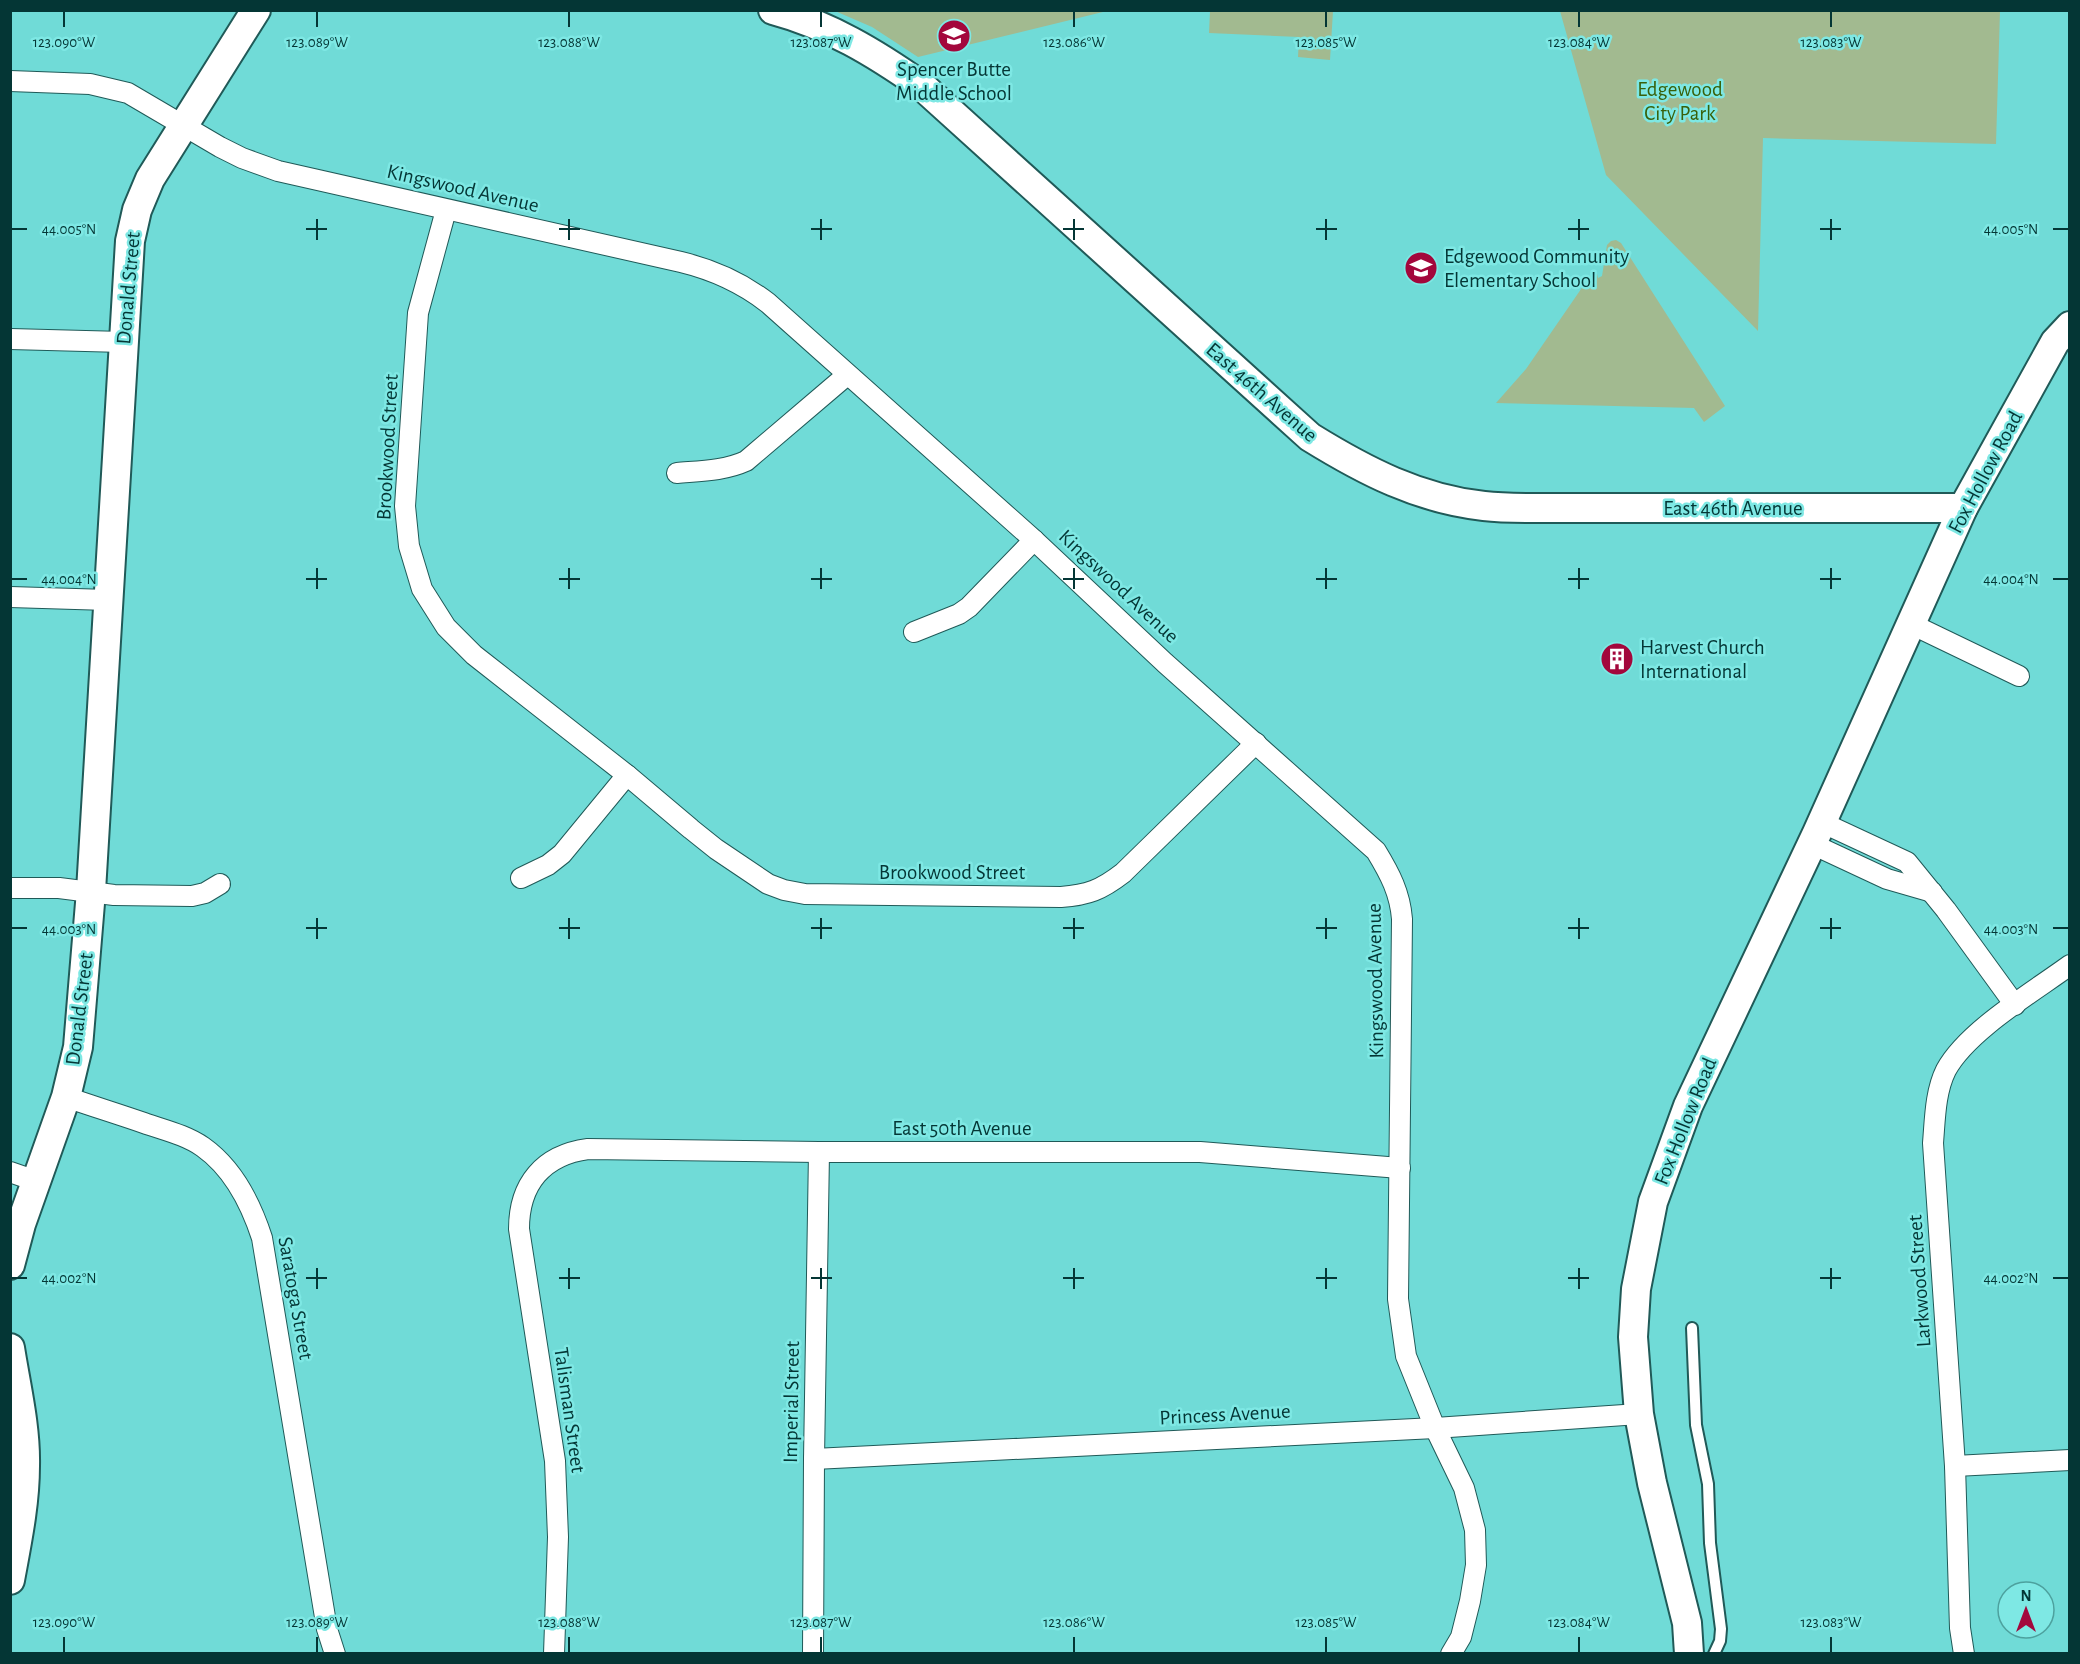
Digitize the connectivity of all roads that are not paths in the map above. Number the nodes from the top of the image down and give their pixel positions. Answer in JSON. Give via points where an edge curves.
{"nodes":[{"id":1,"x":256,"y":10,"type":"edge"},
{"id":2,"x":773,"y":10,"type":"edge"},
{"id":3,"x":10,"y":81,"type":"edge"},
{"id":4,"x":183,"y":126,"type":"junction"},
{"id":5,"x":446,"y":210,"type":"junction"},
{"id":6,"x":2070,"y":326,"type":"edge"},
{"id":7,"x":10,"y":339,"type":"edge"},
{"id":8,"x":123,"y":342,"type":"junction"},
{"id":9,"x":847,"y":375,"type":"junction"},
{"id":10,"x":677,"y":474,"type":"dead end"},
{"id":11,"x":1963,"y":508,"type":"junction"},
{"id":12,"x":1034,"y":540,"type":"junction"},
{"id":13,"x":10,"y":597,"type":"edge"},
{"id":14,"x":108,"y":600,"type":"junction"},
{"id":15,"x":1911,"y":624,"type":"junction"},
{"id":16,"x":914,"y":632,"type":"dead end"},
{"id":17,"x":2019,"y":676,"type":"dead end"},
{"id":18,"x":1256,"y":743,"type":"junction"},
{"id":19,"x":627,"y":775,"type":"junction"},
{"id":20,"x":1816,"y":833,"type":"junction"},
{"id":21,"x":521,"y":878,"type":"dead end"},
{"id":22,"x":220,"y":884,"type":"dead end"},
{"id":23,"x":10,"y":888,"type":"edge"},
{"id":24,"x":91,"y":891,"type":"junction"},
{"id":25,"x":2070,"y":965,"type":"edge"},
{"id":26,"x":2015,"y":1005,"type":"junction"},
{"id":27,"x":66,"y":1097,"type":"junction"},
{"id":28,"x":819,"y":1152,"type":"junction"},
{"id":29,"x":1400,"y":1168,"type":"junction"},
{"id":30,"x":23,"y":1176,"type":"edge"},
{"id":31,"x":533,"y":1178,"type":"joint"},
{"id":32,"x":10,"y":1265,"type":"edge"},
{"id":33,"x":1692,"y":1328,"type":"dead end"},
{"id":34,"x":10,"y":1348,"type":"edge"},
{"id":35,"x":1639,"y":1414,"type":"junction"},
{"id":36,"x":16,"y":1417,"type":"edge"},
{"id":37,"x":1435,"y":1428,"type":"junction"},
{"id":38,"x":814,"y":1459,"type":"junction"},
{"id":39,"x":2070,"y":1460,"type":"edge"},
{"id":40,"x":1955,"y":1467,"type":"junction"},
{"id":41,"x":10,"y":1580,"type":"edge"},
{"id":42,"x":335,"y":1653,"type":"edge"},
{"id":43,"x":554,"y":1653,"type":"edge"},
{"id":44,"x":813,"y":1653,"type":"edge"},
{"id":45,"x":1451,"y":1653,"type":"edge"},
{"id":46,"x":1689,"y":1653,"type":"edge"},
{"id":47,"x":1714,"y":1653,"type":"edge"},
{"id":48,"x":1964,"y":1653,"type":"edge"}],
"edges":[{"from":1,"to":4,"type":"street","name":"Donald Street"},
{"from":2,"to":11,"type":"street","name":"East 46th Avenue","via":[[833,31],[922,86],[1310,437],[1365,470],[1400,485],[1490,507]]},
{"from":3,"to":4,"type":"street","name":"Kingswood Avenue","via":[[90,84],[128,93]]},
{"from":4,"to":5,"type":"street","name":"Kingswood Avenue","via":[[263,166]]},
{"from":4,"to":8,"type":"street","name":"Donald Street","via":[[150,179],[137,210],[130,241]]},
{"from":5,"to":9,"type":"street","name":"Kingswood Avenue","via":[[722,274],[768,303]]},
{"from":5,"to":19,"type":"street","name":"Brookwood Street","via":[[418,320],[405,506],[415,568],[435,611],[460,643]]},
{"from":6,"to":11,"type":"street","name":"Fox Hollow Road","via":[[2055,342]]},
{"from":7,"to":8,"type":"street"},
{"from":8,"to":14,"type":"street","name":"Donald Street"},
{"from":9,"to":10,"type":"street","via":[[746,460],[734,466]]},
{"from":9,"to":12,"type":"street","name":"Kingswood Avenue"},
{"from":11,"to":15,"type":"street","name":"Fox Hollow Road"},
{"from":12,"to":16,"type":"street","name":"Kingswood Avenue","via":[[969,607]]},
{"from":12,"to":18,"type":"street","name":"Kingswood Avenue"},
{"from":13,"to":14,"type":"street"},
{"from":14,"to":24,"type":"street","name":"Donald Street"},
{"from":15,"to":17,"type":"street"},
{"from":15,"to":20,"type":"street","name":"Fox Hollow Road"},
{"from":18,"to":19,"type":"street","name":"Brookwood Street","via":[[1123,873],[1099,890],[1081,896],[835,896],[784,890],[768,884],[716,849]]},
{"from":18,"to":29,"type":"street","name":"Kingswood Avenue","via":[[1376,851],[1396,885],[1402,919]]},
{"from":19,"to":21,"type":"street","via":[[562,854]]},
{"from":20,"to":26,"type":"street","via":[[1907,862]]},
{"from":20,"to":35,"type":"street","name":"Fox Hollow Road","via":[[1688,1106],[1653,1202],[1635,1298],[1633,1337]]},
{"from":22,"to":24,"type":"street","via":[[199,896]]},
{"from":23,"to":24,"type":"street"},
{"from":24,"to":27,"type":"street","name":"Donald Street","via":[[78,1047]]},
{"from":25,"to":26,"type":"street","name":"Larkwood Street"},
{"from":26,"to":40,"type":"street","name":"Larkwood Street","via":[[1960,1051],[1946,1071],[1935,1116]]},
{"from":27,"to":30,"type":"street","name":"Donald Street"},
{"from":27,"to":42,"type":"street","name":"Saratoga Street","via":[[183,1136],[204,1148],[225,1167],[254,1213],[262,1238],[327,1629]]},
{"from":28,"to":29,"type":"street","name":"East 50th Avenue","via":[[1200,1152]]},
{"from":28,"to":31,"type":"street","name":"East 50th Avenue","via":[[588,1149],[559,1156]]},
{"from":28,"to":38,"type":"street","name":"Imperial Street"},
{"from":29,"to":37,"type":"street","name":"Kingswood Avenue","via":[[1398,1299],[1406,1356]]},
{"from":30,"to":32,"type":"street","name":"Donald Street","via":[[21,1224]]},
{"from":31,"to":43,"type":"street","name":"Talisman Street","via":[[519,1211],[519,1229],[555,1461],[558,1537]]},
{"from":33,"to":47,"type":"lane","via":[[1696,1425],[1708,1484],[1710,1543],[1721,1629]]},
{"from":34,"to":36,"type":"street"},
{"from":35,"to":37,"type":"street","name":"Princess Avenue"},
{"from":35,"to":46,"type":"street","name":"Fox Hollow Road","via":[[1687,1623]]},
{"from":36,"to":41,"type":"street","via":[[26,1465],[22,1517]]},
{"from":37,"to":38,"type":"street","name":"Princess Avenue"},
{"from":37,"to":45,"type":"street","name":"Kingswood Avenue","via":[[1464,1488],[1475,1530],[1476,1565],[1470,1601],[1461,1637]]},
{"from":38,"to":44,"type":"street","name":"Imperial Street"},
{"from":39,"to":40,"type":"street"},
{"from":40,"to":48,"type":"street","name":"Larkwood Street"}]}
